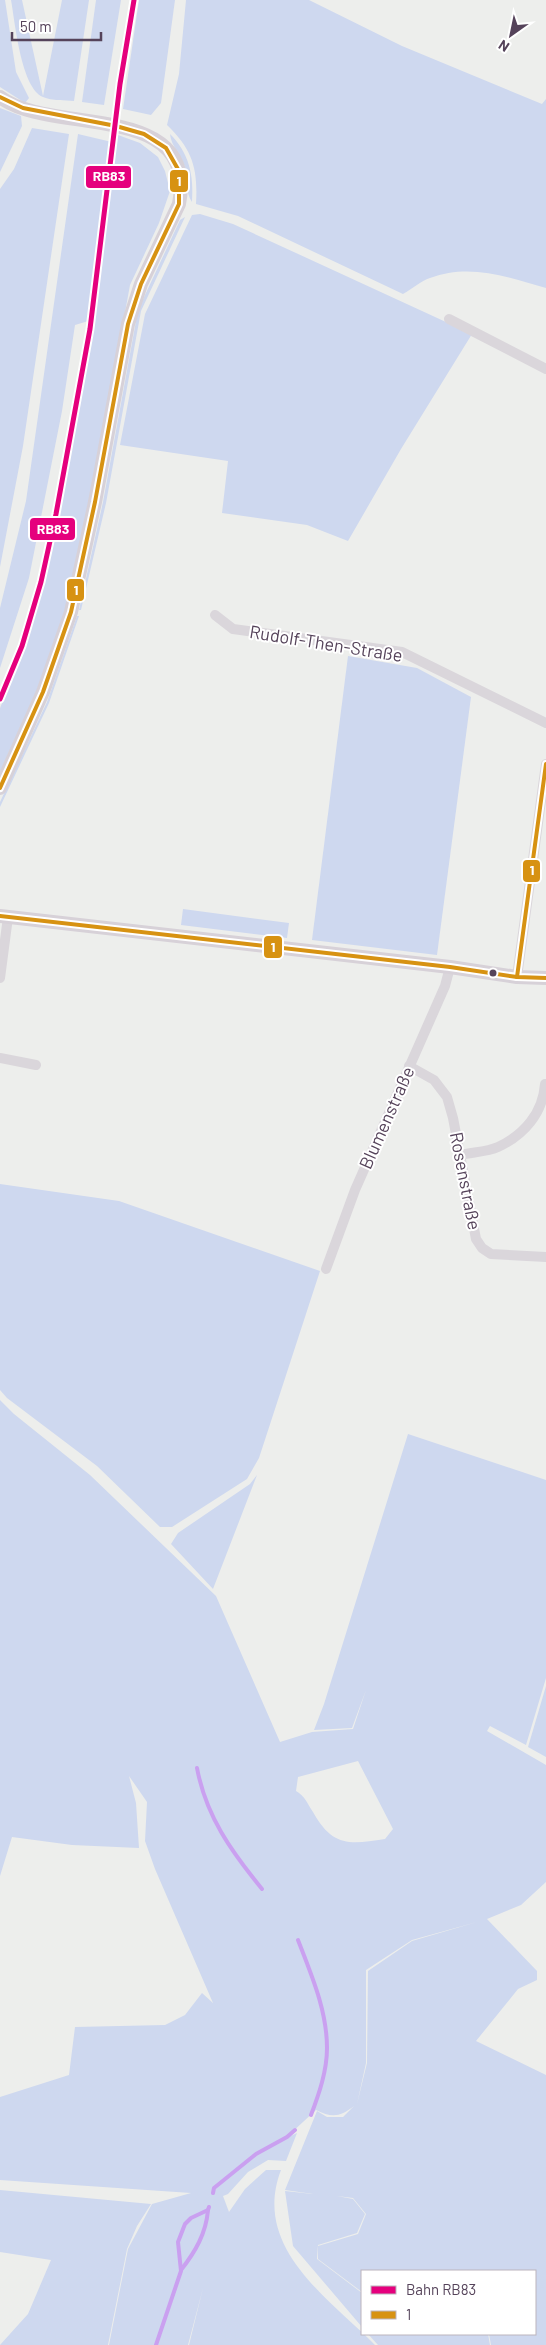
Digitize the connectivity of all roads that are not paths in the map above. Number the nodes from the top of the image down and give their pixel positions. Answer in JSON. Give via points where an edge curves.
{"nodes":[{"id":1,"x":0,"y":97,"type":"edge"},
{"id":2,"x":449,"y":319,"type":"dead end"},
{"id":3,"x":546,"y":369,"type":"edge"},
{"id":4,"x":215,"y":615,"type":"dead end"},
{"id":5,"x":546,"y":723,"type":"edge"},
{"id":6,"x":546,"y":764,"type":"edge"},
{"id":7,"x":0,"y":788,"type":"edge"},
{"id":8,"x":4,"y":916,"type":"edge"},
{"id":9,"x":450,"y":967,"type":"junction"},
{"id":10,"x":517,"y":977,"type":"junction"},
{"id":11,"x":0,"y":978,"type":"edge"},
{"id":12,"x":546,"y":978,"type":"edge"},
{"id":13,"x":0,"y":1058,"type":"edge"},
{"id":14,"x":36,"y":1065,"type":"dead end"},
{"id":15,"x":409,"y":1066,"type":"junction"},
{"id":16,"x":546,"y":1084,"type":"edge"},
{"id":17,"x":460,"y":1155,"type":"junction"},
{"id":18,"x":546,"y":1257,"type":"edge"},
{"id":19,"x":326,"y":1269,"type":"dead end"}],
"edges":[{"from":1,"to":7,"type":"main road","via":[[23,110],[138,131],[161,144],[172,158],[177,169],[180,197],[173,219],[141,284],[128,324],[94,511],[71,612],[43,692]]},
{"from":2,"to":3,"type":"street"},
{"from":4,"to":5,"type":"street","name":"Rudolf-Then-Straße","via":[[233,630],[402,652]]},
{"from":6,"to":10,"type":"street"},
{"from":8,"to":9,"type":"main road"},
{"from":8,"to":11,"type":"street"},
{"from":9,"to":10,"type":"main road"},
{"from":9,"to":15,"type":"street","name":"Blumenstraße","via":[[445,986]]},
{"from":10,"to":12,"type":"main road"},
{"from":13,"to":14,"type":"street"},
{"from":15,"to":17,"type":"street","name":"Rosenstraße","via":[[434,1080],[447,1097]]},
{"from":15,"to":19,"type":"street","name":"Blumenstraße","via":[[355,1190]]},
{"from":16,"to":17,"type":"street","via":[[535,1118],[518,1134],[497,1147]]},
{"from":17,"to":18,"type":"street","name":"Rosenstraße","via":[[476,1239],[482,1248],[491,1254]]}]}
